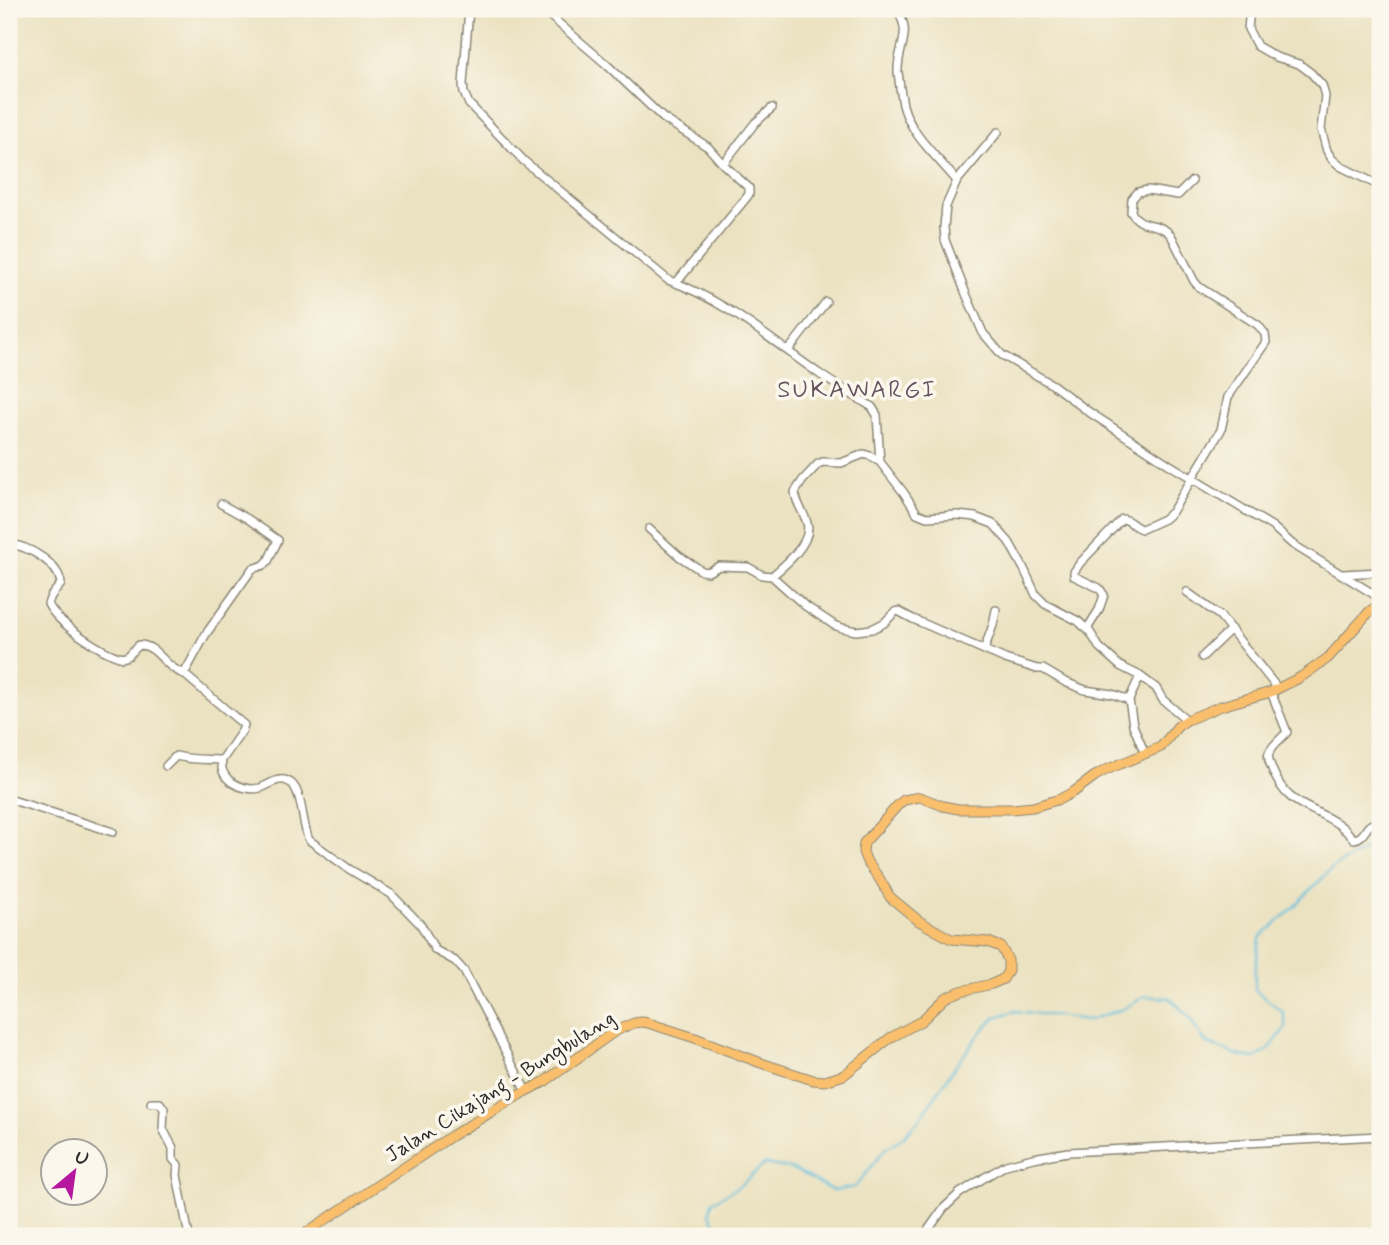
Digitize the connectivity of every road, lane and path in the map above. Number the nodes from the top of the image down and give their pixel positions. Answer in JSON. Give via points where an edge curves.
{"nodes":[{"id":1,"x":469,"y":9,"type":"edge"},
{"id":2,"x":542,"y":9,"type":"edge"},
{"id":3,"x":896,"y":9,"type":"edge"},
{"id":4,"x":1114,"y":9,"type":"edge"},
{"id":5,"x":1125,"y":9,"type":"edge"},
{"id":6,"x":1141,"y":9,"type":"edge"},
{"id":7,"x":1157,"y":9,"type":"edge"},
{"id":8,"x":1250,"y":9,"type":"edge"},
{"id":9,"x":772,"y":108,"type":"dead end"},
{"id":10,"x":998,"y":132,"type":"dead end"},
{"id":11,"x":723,"y":164,"type":"junction"},
{"id":12,"x":957,"y":181,"type":"junction"},
{"id":13,"x":1192,"y":181,"type":"dead end"},
{"id":14,"x":1380,"y":187,"type":"edge"},
{"id":15,"x":676,"y":283,"type":"junction"},
{"id":16,"x":826,"y":302,"type":"dead end"},
{"id":17,"x":788,"y":351,"type":"junction"},
{"id":18,"x":880,"y":462,"type":"junction"},
{"id":19,"x":1192,"y":478,"type":"junction"},
{"id":20,"x":221,"y":504,"type":"dead end"},
{"id":21,"x":649,"y":529,"type":"dead end"},
{"id":22,"x":9,"y":544,"type":"edge"},
{"id":23,"x":1380,"y":572,"type":"edge"},
{"id":24,"x":1342,"y":574,"type":"junction"},
{"id":25,"x":772,"y":576,"type":"junction"},
{"id":26,"x":1187,"y":592,"type":"dead end"},
{"id":27,"x":1379,"y":596,"type":"edge"},
{"id":28,"x":996,"y":610,"type":"dead end"},
{"id":29,"x":1087,"y":629,"type":"junction"},
{"id":30,"x":1231,"y":629,"type":"junction"},
{"id":31,"x":984,"y":650,"type":"junction"},
{"id":32,"x":1202,"y":657,"type":"dead end"},
{"id":33,"x":184,"y":674,"type":"junction"},
{"id":34,"x":1140,"y":676,"type":"junction"},
{"id":35,"x":1274,"y":690,"type":"junction"},
{"id":36,"x":1129,"y":700,"type":"junction"},
{"id":37,"x":1187,"y":720,"type":"junction"},
{"id":38,"x":1145,"y":754,"type":"junction"},
{"id":39,"x":222,"y":761,"type":"junction"},
{"id":40,"x":166,"y":766,"type":"dead end"},
{"id":41,"x":9,"y":799,"type":"edge"},
{"id":42,"x":1376,"y":822,"type":"dead end"},
{"id":43,"x":113,"y":832,"type":"dead end"},
{"id":44,"x":526,"y":1091,"type":"junction"},
{"id":45,"x":150,"y":1103,"type":"dead end"},
{"id":46,"x":1380,"y":1136,"type":"edge"},
{"id":47,"x":189,"y":1236,"type":"edge"},
{"id":48,"x":301,"y":1236,"type":"edge"},
{"id":49,"x":924,"y":1236,"type":"edge"}],
"edges":[{"from":1,"to":15,"type":"street","via":[[463,84],[469,104],[524,161]]},
{"from":2,"to":11,"type":"street","via":[[663,118],[704,145]]},
{"from":3,"to":12,"type":"street","via":[[903,18],[898,72],[903,105],[912,127]]},
{"from":4,"to":5,"type":"street"},
{"from":6,"to":7,"type":"street"},
{"from":8,"to":14,"type":"street","via":[[1248,29],[1257,46],[1299,64],[1322,85],[1321,129],[1332,159]]},
{"from":9,"to":11,"type":"street"},
{"from":10,"to":12,"type":"street"},
{"from":11,"to":15,"type":"street","via":[[747,186],[749,194]]},
{"from":12,"to":19,"type":"street","via":[[946,206],[945,240],[983,333],[1003,356]]},
{"from":13,"to":19,"type":"street","via":[[1178,195],[1138,192],[1131,212],[1138,222],[1166,229],[1199,287],[1253,321],[1266,338],[1228,397],[1221,430]]},
{"from":15,"to":17,"type":"street","via":[[727,308]]},
{"from":16,"to":17,"type":"street"},
{"from":17,"to":18,"type":"street","via":[[872,407],[877,415]]},
{"from":18,"to":25,"type":"street","via":[[864,454],[814,467],[795,492],[807,524],[806,537],[788,563]]},
{"from":18,"to":29,"type":"street","via":[[922,517],[966,516],[993,524],[1009,542],[1036,594]]},
{"from":19,"to":24,"type":"street"},
{"from":19,"to":29,"type":"street","via":[[1168,517],[1139,529],[1122,519],[1080,563],[1073,575],[1104,595]]},
{"from":20,"to":33,"type":"street","via":[[278,540],[268,561],[252,569],[206,634]]},
{"from":21,"to":25,"type":"street","via":[[702,570],[748,567]]},
{"from":22,"to":33,"type":"street","via":[[33,551],[55,569],[61,584],[48,604],[88,641],[122,658],[146,645]]},
{"from":23,"to":24,"type":"street"},
{"from":24,"to":27,"type":"street"},
{"from":25,"to":31,"type":"street","via":[[804,605],[850,631],[872,629],[898,611]]},
{"from":26,"to":30,"type":"street"},
{"from":27,"to":35,"type":"main road","name":"Jalan Cikajang - Bungbulang","via":[[1328,657]]},
{"from":28,"to":31,"type":"street"},
{"from":29,"to":34,"type":"street","via":[[1120,666]]},
{"from":30,"to":32,"type":"street"},
{"from":30,"to":35,"type":"street"},
{"from":31,"to":36,"type":"street","via":[[1043,669],[1085,690]]},
{"from":33,"to":39,"type":"street","via":[[244,725]]},
{"from":34,"to":36,"type":"street"},
{"from":34,"to":37,"type":"street"},
{"from":35,"to":37,"type":"main road","name":"Jalan Cikajang - Bungbulang"},
{"from":35,"to":42,"type":"street","via":[[1287,732],[1269,752],[1268,760],[1283,791],[1354,839]]},
{"from":36,"to":38,"type":"street"},
{"from":37,"to":38,"type":"main road","name":"Jalan Cikajang - Bungbulang","via":[[1161,747]]},
{"from":38,"to":44,"type":"main road","name":"Jalan Cikajang - Bungbulang","via":[[1106,770],[1060,799],[1033,807],[958,809],[914,797],[904,800],[883,820],[863,847],[890,897],[951,939],[1001,947],[1008,971],[992,984],[946,997],[918,1023],[890,1038],[844,1075],[818,1081],[801,1077],[642,1022],[620,1029]]},
{"from":39,"to":40,"type":"street","via":[[176,756]]},
{"from":39,"to":44,"type":"street","via":[[224,774],[244,788],[262,788],[280,780],[291,784],[312,843],[391,894],[421,925],[437,953],[461,966]]},
{"from":41,"to":43,"type":"street"},
{"from":44,"to":48,"type":"main road","name":"Jalan Cikajang - Bungbulang"},
{"from":45,"to":47,"type":"street","via":[[160,1103],[164,1109],[163,1129],[178,1165]]},
{"from":46,"to":49,"type":"street","via":[[1068,1152],[1033,1158],[1006,1165],[960,1193]]}]}
